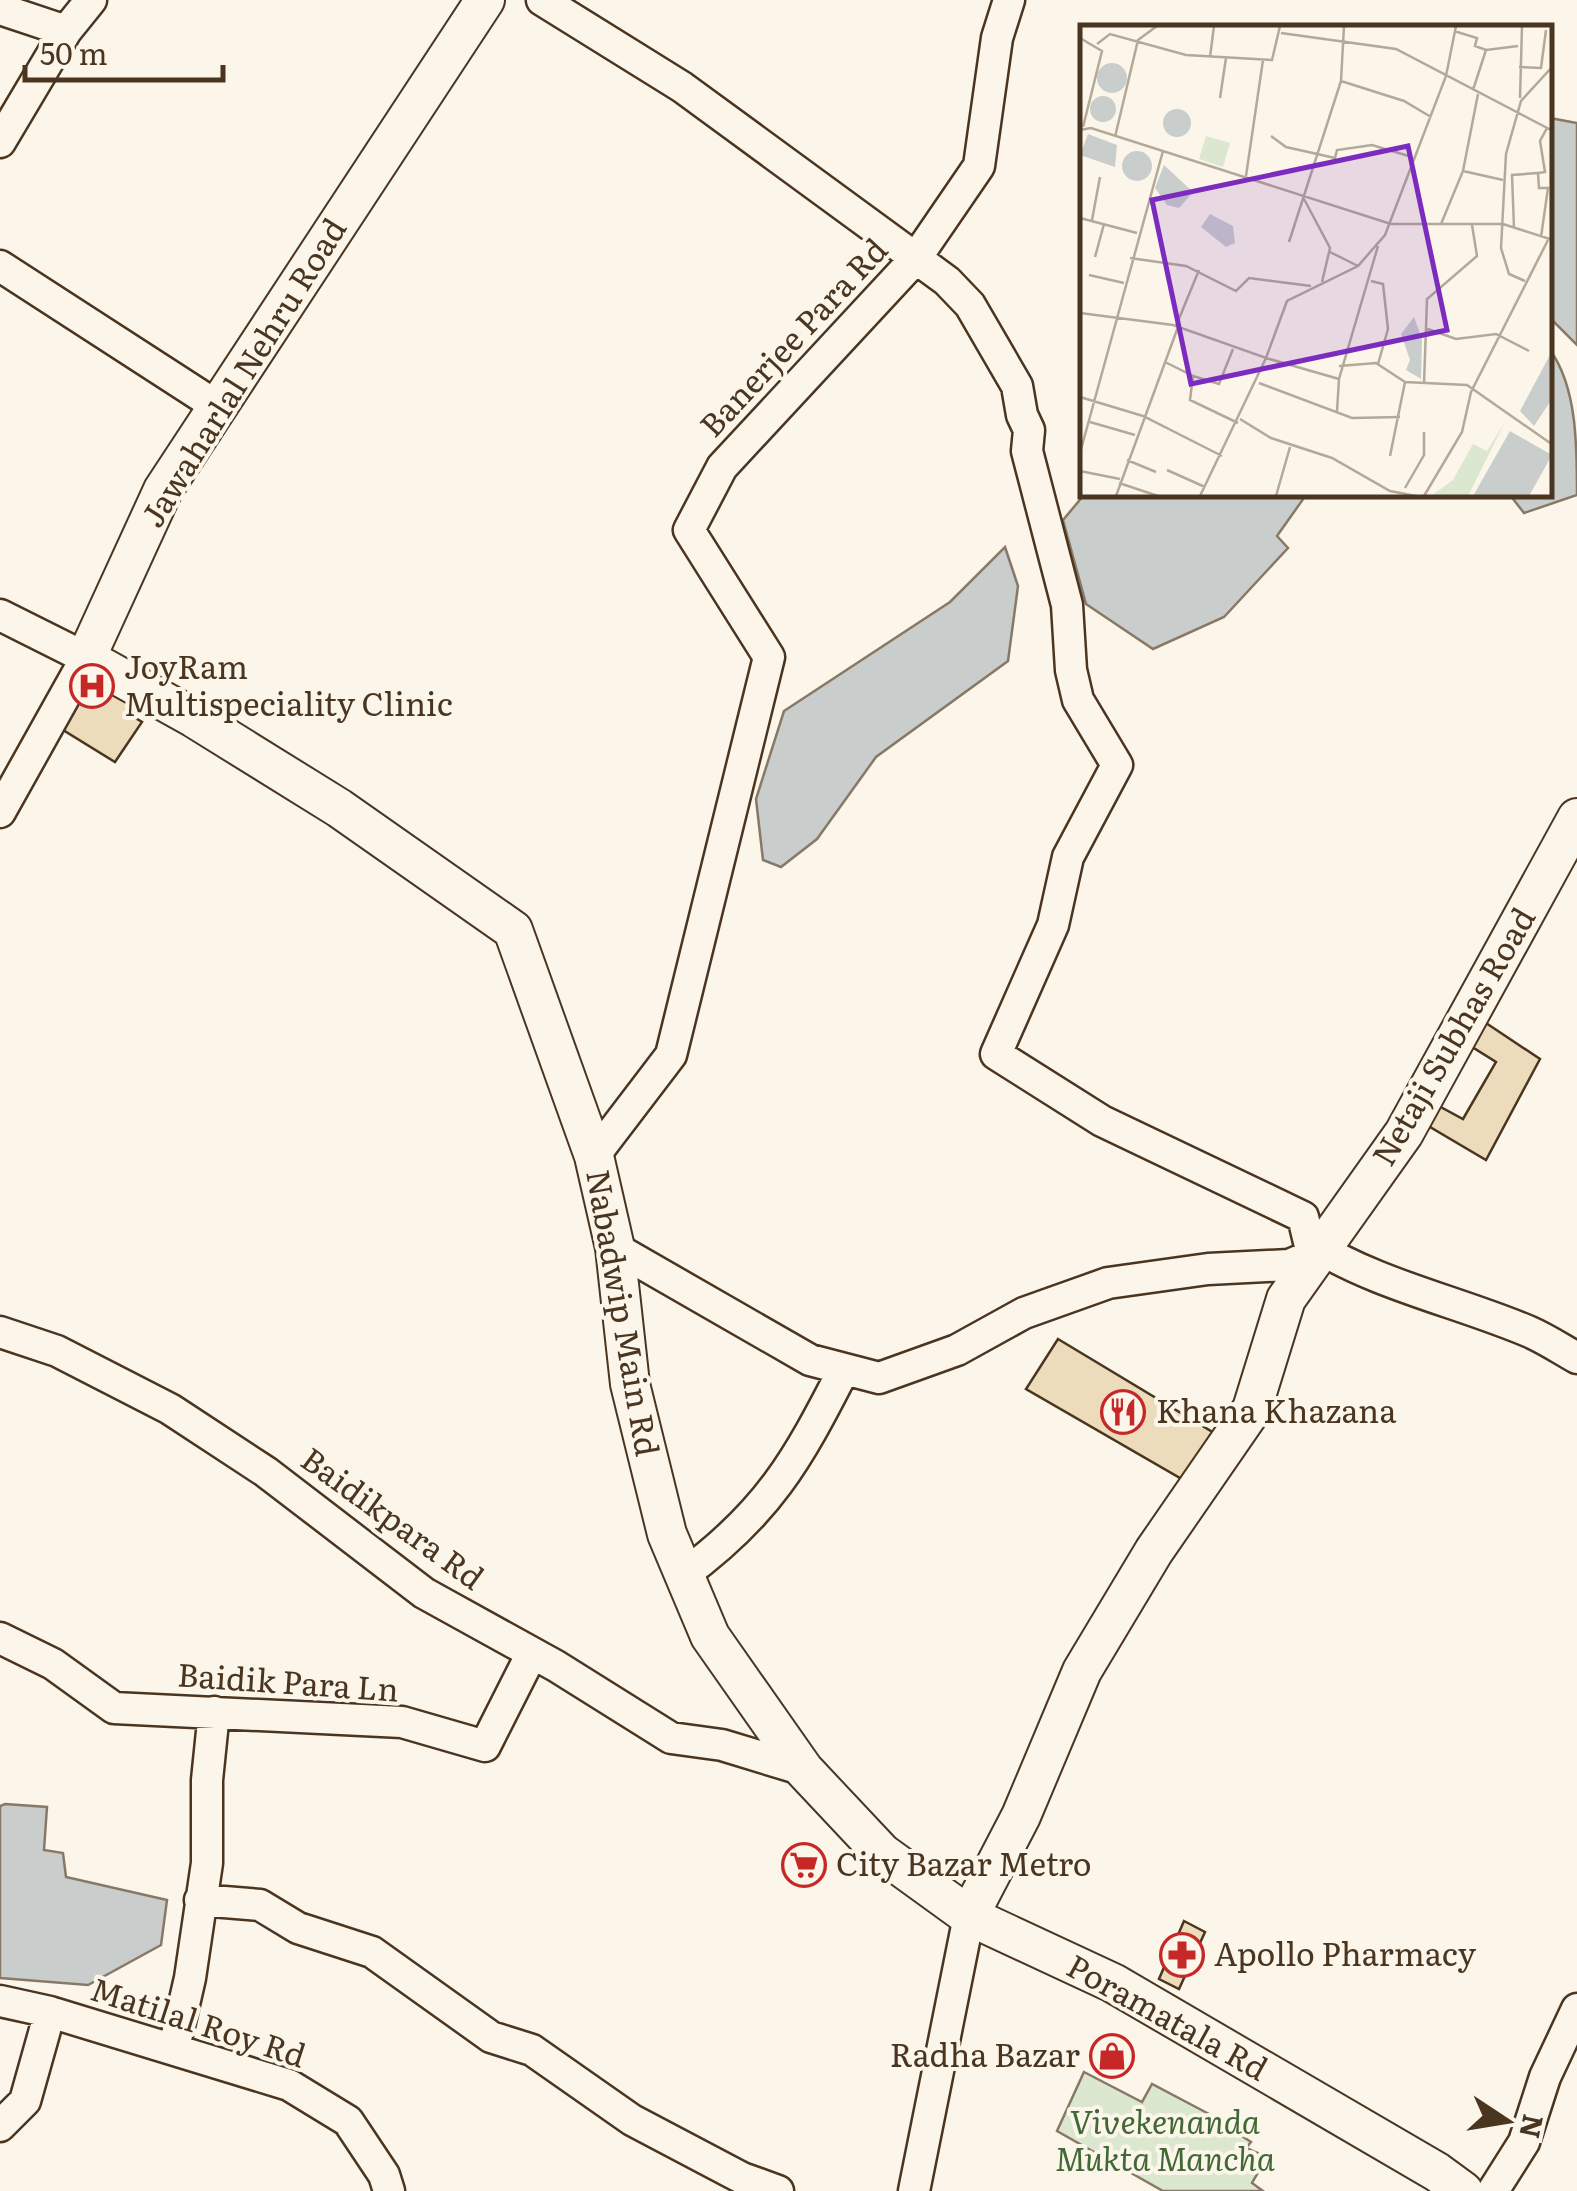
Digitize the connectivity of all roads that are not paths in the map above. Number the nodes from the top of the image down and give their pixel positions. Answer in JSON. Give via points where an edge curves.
{"nodes":[{"id":1,"x":90,"y":0,"type":"edge"},
{"id":2,"x":485,"y":0,"type":"edge"},
{"id":3,"x":542,"y":0,"type":"edge"},
{"id":4,"x":1009,"y":0,"type":"edge"},
{"id":5,"x":0,"y":9,"type":"edge"},
{"id":6,"x":66,"y":32,"type":"junction"},
{"id":7,"x":0,"y":142,"type":"edge"},
{"id":8,"x":919,"y":260,"type":"junction"},
{"id":9,"x":0,"y":266,"type":"edge"},
{"id":10,"x":216,"y":406,"type":"junction"},
{"id":11,"x":0,"y":615,"type":"edge"},
{"id":12,"x":86,"y":658,"type":"junction"},
{"id":13,"x":0,"y":812,"type":"edge"},
{"id":14,"x":1577,"y":818,"type":"edge"},
{"id":15,"x":594,"y":1156,"type":"junction"},
{"id":16,"x":1315,"y":1246,"type":"junction"},
{"id":17,"x":614,"y":1248,"type":"junction"},
{"id":18,"x":0,"y":1332,"type":"edge"},
{"id":19,"x":1577,"y":1358,"type":"edge"},
{"id":20,"x":844,"y":1369,"type":"junction"},
{"id":21,"x":682,"y":1576,"type":"junction"},
{"id":22,"x":0,"y":1638,"type":"edge"},
{"id":23,"x":532,"y":1653,"type":"junction"},
{"id":24,"x":214,"y":1712,"type":"junction"},
{"id":25,"x":804,"y":1770,"type":"junction"},
{"id":26,"x":200,"y":1900,"type":"junction"},
{"id":27,"x":969,"y":1916,"type":"junction"},
{"id":28,"x":0,"y":2001,"type":"edge"},
{"id":29,"x":1577,"y":2009,"type":"edge"},
{"id":30,"x":50,"y":2012,"type":"junction"},
{"id":31,"x":174,"y":2048,"type":"junction"},
{"id":32,"x":0,"y":2126,"type":"edge"},
{"id":33,"x":389,"y":2191,"type":"edge"},
{"id":34,"x":778,"y":2191,"type":"edge"},
{"id":35,"x":914,"y":2191,"type":"edge"},
{"id":36,"x":1464,"y":2191,"type":"edge"},
{"id":37,"x":1493,"y":2191,"type":"edge"}],
"edges":[{"from":1,"to":6,"type":"street"},
{"from":2,"to":10,"type":"main road","name":"Jawaharlal Nehru Road"},
{"from":3,"to":8,"type":"street","via":[[682,87]]},
{"from":4,"to":8,"type":"street","name":"Banerjee Para Rd","via":[[997,38],[979,166]]},
{"from":5,"to":6,"type":"street"},
{"from":6,"to":7,"type":"street"},
{"from":8,"to":15,"type":"street","name":"Banerjee Para Rd","via":[[722,467],[689,530],[769,658],[671,1056]]},
{"from":8,"to":16,"type":"street","via":[[970,305],[1017,386],[1067,605],[1070,670],[1078,700],[1117,765],[1068,857],[1053,925],[996,1054],[1102,1121],[1303,1217]]},
{"from":9,"to":10,"type":"street"},
{"from":10,"to":12,"type":"main road","name":"Jawaharlal Nehru Road","via":[[163,490]]},
{"from":11,"to":12,"type":"street","name":"Nabadwip Main Rd"},
{"from":12,"to":13,"type":"street","name":"Jawaharlal Nehru Road"},
{"from":12,"to":15,"type":"main road","name":"Nabadwip Main Rd","via":[[338,808],[513,930]]},
{"from":14,"to":16,"type":"main road","name":"Netaji Subhas Road","via":[[1404,1132]]},
{"from":15,"to":17,"type":"main road","name":"Nabadwip Main Rd"},
{"from":16,"to":19,"type":"street","via":[[1532,1333]]},
{"from":16,"to":20,"type":"street","via":[[1288,1264],[1108,1283],[879,1378]]},
{"from":16,"to":27,"type":"main road","name":"Netaji Subhas Road","via":[[1286,1299],[1252,1409],[1082,1671],[1022,1816]]},
{"from":17,"to":20,"type":"street","via":[[810,1360]]},
{"from":17,"to":21,"type":"main road","name":"Nabadwip Main Rd","via":[[630,1384]]},
{"from":18,"to":23,"type":"street","name":"Baidikpara Rd","via":[[57,1350],[170,1409],[266,1472],[424,1593]]},
{"from":20,"to":21,"type":"street","via":[[776,1488],[749,1521]]},
{"from":21,"to":25,"type":"main road","name":"Nabadwip Main Rd","via":[[710,1636]]},
{"from":22,"to":24,"type":"street","name":"Baidik Para Ln","via":[[53,1664],[114,1708]]},
{"from":23,"to":24,"type":"street","name":"Baidik Para Ln","via":[[486,1746],[402,1722]]},
{"from":23,"to":25,"type":"street","name":"Baidikpara Rd","via":[[671,1738],[722,1745]]},
{"from":24,"to":26,"type":"street","via":[[206,1780],[208,1863]]},
{"from":25,"to":27,"type":"main road","name":"Nabadwip Main Rd","via":[[882,1853]]},
{"from":26,"to":31,"type":"street"},
{"from":26,"to":34,"type":"street","via":[[260,1905],[298,1928],[372,1952],[491,2038],[532,2050],[632,2120]]},
{"from":27,"to":35,"type":"street"},
{"from":27,"to":36,"type":"main road","name":"Poramatala Rd","via":[[1113,1983]]},
{"from":28,"to":30,"type":"street","name":"Matilal Roy Rd"},
{"from":29,"to":37,"type":"street","via":[[1524,2142]]},
{"from":30,"to":31,"type":"street","name":"Matilal Roy Rd"},
{"from":30,"to":32,"type":"street","via":[[25,2102]]},
{"from":31,"to":33,"type":"street","name":"Matilal Roy Rd","via":[[289,2085],[348,2121]]}]}
